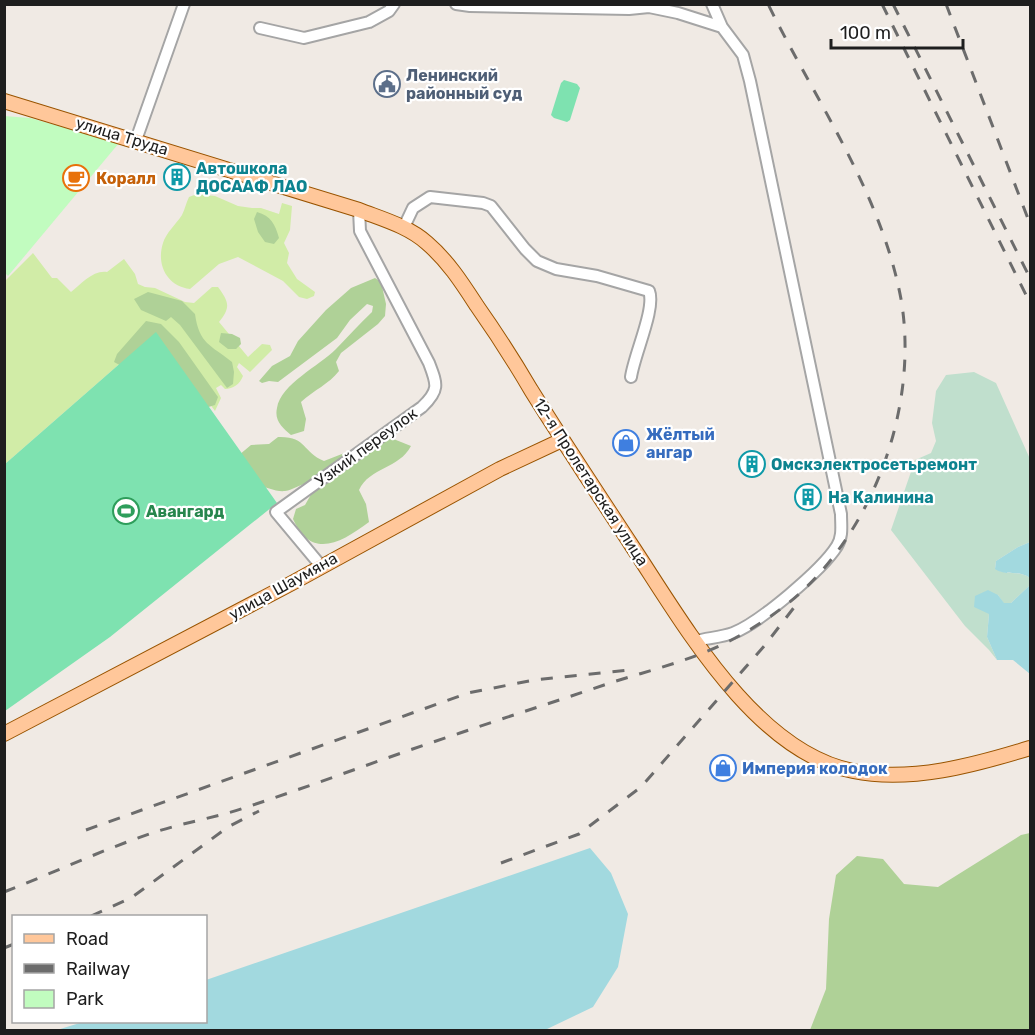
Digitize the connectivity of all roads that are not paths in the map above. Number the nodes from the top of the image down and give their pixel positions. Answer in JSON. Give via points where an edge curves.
{"nodes":[{"id":1,"x":184,"y":4,"type":"edge"},
{"id":2,"x":394,"y":4,"type":"edge"},
{"id":3,"x":456,"y":4,"type":"edge"},
{"id":4,"x":712,"y":4,"type":"edge"},
{"id":5,"x":722,"y":27,"type":"junction"},
{"id":6,"x":260,"y":28,"type":"dead end"},
{"id":7,"x":4,"y":101,"type":"edge"},
{"id":8,"x":136,"y":140,"type":"junction"},
{"id":9,"x":359,"y":210,"type":"junction"},
{"id":10,"x":404,"y":227,"type":"junction"},
{"id":11,"x":631,"y":377,"type":"dead end"},
{"id":12,"x":562,"y":440,"type":"junction"},
{"id":13,"x":321,"y":566,"type":"junction"},
{"id":14,"x":696,"y":641,"type":"junction"},
{"id":15,"x":4,"y":734,"type":"edge"},
{"id":16,"x":1030,"y":748,"type":"edge"}],
"edges":[{"from":1,"to":8,"type":"street"},
{"from":2,"to":6,"type":"street","via":[[369,22],[304,38]]},
{"from":3,"to":5,"type":"street","via":[[649,7]]},
{"from":4,"to":5,"type":"street"},
{"from":5,"to":14,"type":"street","via":[[743,55],[750,81],[841,514],[842,535],[815,572],[760,618],[732,634]]},
{"from":7,"to":8,"type":"main road","name":"улица Труда"},
{"from":8,"to":9,"type":"main road","name":"улица Труда"},
{"from":9,"to":10,"type":"main road","name":"улица Труда"},
{"from":9,"to":13,"type":"street","name":"Узкий переулок","via":[[360,231],[437,382],[422,407],[276,512]]},
{"from":10,"to":11,"type":"street","via":[[413,208],[430,197],[483,203],[491,206],[537,261],[645,289],[650,293],[645,329]]},
{"from":10,"to":12,"type":"main road","name":"12-я Пролетарская улица","via":[[426,242],[455,273]]},
{"from":12,"to":13,"type":"main road","name":"улица Шаумяна","via":[[500,469]]},
{"from":12,"to":14,"type":"main road","name":"12-я Пролетарская улица"},
{"from":13,"to":15,"type":"main road","name":"улица Шаумяна"},
{"from":14,"to":16,"type":"main road","name":"12-я Пролетарская улица","via":[[729,686],[782,737],[821,762],[853,771],[907,773],[963,766]]}]}
